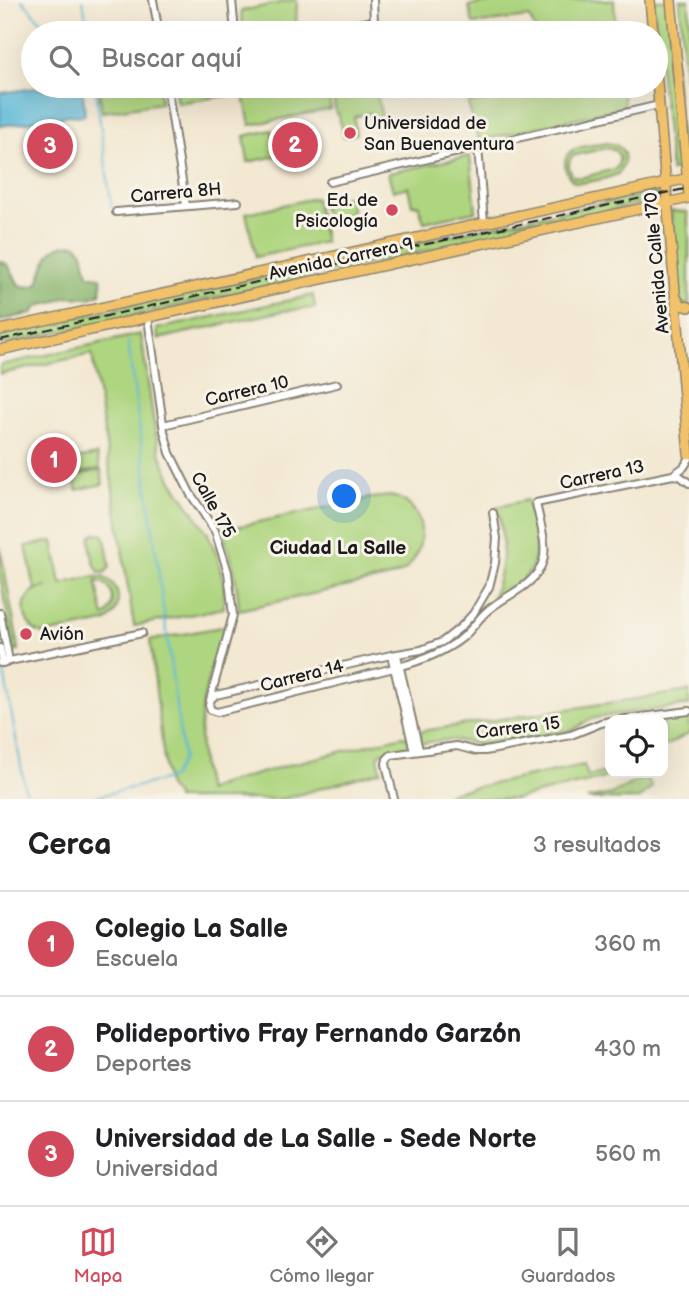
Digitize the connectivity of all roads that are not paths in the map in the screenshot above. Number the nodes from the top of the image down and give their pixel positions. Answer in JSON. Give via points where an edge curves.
{"nodes":[{"id":1,"x":153,"y":0,"type":"edge"},
{"id":2,"x":232,"y":0,"type":"edge"},
{"id":3,"x":373,"y":0,"type":"edge"},
{"id":4,"x":650,"y":0,"type":"edge"},
{"id":5,"x":671,"y":0,"type":"edge"},
{"id":6,"x":157,"y":21,"type":"edge"},
{"id":7,"x":234,"y":21,"type":"edge"},
{"id":8,"x":374,"y":21,"type":"edge"},
{"id":9,"x":652,"y":21,"type":"edge"},
{"id":10,"x":684,"y":83,"type":"edge"},
{"id":11,"x":169,"y":98,"type":"edge"},
{"id":12,"x":658,"y":98,"type":"edge"},
{"id":13,"x":659,"y":105,"type":"junction"},
{"id":14,"x":478,"y":147,"type":"junction"},
{"id":15,"x":664,"y":163,"type":"junction"},
{"id":16,"x":688,"y":179,"type":"edge"},
{"id":17,"x":330,"y":182,"type":"dead end"},
{"id":18,"x":666,"y":184,"type":"junction"},
{"id":19,"x":646,"y":188,"type":"junction"},
{"id":20,"x":689,"y":197,"type":"edge"},
{"id":21,"x":238,"y":202,"type":"dead end"},
{"id":22,"x":667,"y":203,"type":"junction"},
{"id":23,"x":186,"y":206,"type":"junction"},
{"id":24,"x":648,"y":207,"type":"junction"},
{"id":25,"x":116,"y":212,"type":"dead end"},
{"id":26,"x":669,"y":221,"type":"junction"},
{"id":27,"x":484,"y":223,"type":"junction"},
{"id":28,"x":676,"y":294,"type":"junction"},
{"id":29,"x":689,"y":307,"type":"edge"},
{"id":30,"x":148,"y":318,"type":"junction"},
{"id":31,"x":0,"y":330,"type":"edge"},
{"id":32,"x":685,"y":331,"type":"edge"},
{"id":33,"x":0,"y":350,"type":"edge"},
{"id":34,"x":337,"y":384,"type":"dead end"},
{"id":35,"x":685,"y":411,"type":"junction"},
{"id":36,"x":163,"y":425,"type":"junction"},
{"id":37,"x":689,"y":432,"type":"edge"},
{"id":38,"x":689,"y":456,"type":"edge"},
{"id":39,"x":673,"y":475,"type":"junction"},
{"id":40,"x":689,"y":483,"type":"edge"},
{"id":41,"x":493,"y":513,"type":"dead end"},
{"id":42,"x":490,"y":608,"type":"junction"},
{"id":43,"x":0,"y":613,"type":"edge"},
{"id":44,"x":472,"y":614,"type":"junction"},
{"id":45,"x":142,"y":633,"type":"dead end"},
{"id":46,"x":0,"y":648,"type":"edge"},
{"id":47,"x":394,"y":655,"type":"junction"},
{"id":48,"x":4,"y":662,"type":"edge"},
{"id":49,"x":397,"y":667,"type":"junction"},
{"id":50,"x":209,"y":705,"type":"junction"},
{"id":51,"x":689,"y":711,"type":"edge"},
{"id":52,"x":657,"y":715,"type":"edge"},
{"id":53,"x":605,"y":722,"type":"edge"},
{"id":54,"x":417,"y":751,"type":"junction"},
{"id":55,"x":394,"y":799,"type":"edge"}],
"edges":[{"from":1,"to":6,"type":"street"},
{"from":2,"to":7,"type":"street"},
{"from":3,"to":8,"type":"street"},
{"from":4,"to":9,"type":"main road"},
{"from":5,"to":10,"type":"main road"},
{"from":10,"to":16,"type":"main road"},
{"from":11,"to":23,"type":"street"},
{"from":12,"to":13,"type":"main road","name":"Avenida Calle 170"},
{"from":13,"to":14,"type":"street"},
{"from":13,"to":15,"type":"main road","name":"Avenida Calle 170"},
{"from":14,"to":17,"type":"street"},
{"from":14,"to":27,"type":"street"},
{"from":15,"to":18,"type":"main road","name":"Avenida Calle 170"},
{"from":15,"to":19,"type":"main road"},
{"from":16,"to":18,"type":"main road","name":"Avenida Carrera 9"},
{"from":16,"to":20,"type":"main road"},
{"from":18,"to":19,"type":"main road","name":"Avenida Carrera 9"},
{"from":18,"to":22,"type":"main road","name":"Avenida Calle 170"},
{"from":19,"to":27,"type":"main road","name":"Avenida Carrera 9"},
{"from":20,"to":22,"type":"main road","name":"Avenida Carrera 9"},
{"from":21,"to":23,"type":"street","name":"Carrera 8H"},
{"from":22,"to":24,"type":"main road","name":"Avenida Carrera 9"},
{"from":22,"to":26,"type":"main road","name":"Avenida Calle 170"},
{"from":23,"to":25,"type":"street","name":"Carrera 8H"},
{"from":24,"to":26,"type":"main road"},
{"from":24,"to":30,"type":"main road","name":"Avenida Carrera 9"},
{"from":26,"to":28,"type":"main road","name":"Avenida Calle 170"},
{"from":27,"to":31,"type":"main road","name":"Avenida Carrera 9"},
{"from":28,"to":29,"type":"main road","via":[[681,306]]},
{"from":28,"to":32,"type":"main road","name":"Avenida Calle 170"},
{"from":30,"to":33,"type":"main road","name":"Avenida Carrera 9"},
{"from":30,"to":36,"type":"street","name":"Calle 175"},
{"from":32,"to":35,"type":"main road","name":"Avenida Calle 170","via":[[680,344]]},
{"from":34,"to":36,"type":"street","name":"Carrera 10"},
{"from":35,"to":37,"type":"main road"},
{"from":35,"to":38,"type":"main road","name":"Avenida Calle 170"},
{"from":36,"to":50,"type":"street","name":"Calle 175","via":[[170,453],[215,531],[228,572],[233,615]]},
{"from":38,"to":39,"type":"street"},
{"from":39,"to":40,"type":"street"},
{"from":39,"to":42,"type":"street","name":"Carrera 13","via":[[536,503],[545,551],[542,562],[528,583]]},
{"from":41,"to":44,"type":"street","via":[[495,563],[489,587]]},
{"from":42,"to":44,"type":"street"},
{"from":42,"to":49,"type":"street","name":"Carrera 14","via":[[446,649]]},
{"from":43,"to":48,"type":"street"},
{"from":44,"to":47,"type":"street","via":[[442,642]]},
{"from":45,"to":48,"type":"street"},
{"from":46,"to":48,"type":"street"},
{"from":47,"to":49,"type":"street"},
{"from":47,"to":50,"type":"street","via":[[216,695]]},
{"from":49,"to":50,"type":"street","name":"Carrera 14","via":[[217,712]]},
{"from":49,"to":54,"type":"street"},
{"from":51,"to":52,"type":"street"},
{"from":53,"to":54,"type":"street","name":"Carrera 15","via":[[571,736],[485,751],[457,746]]},
{"from":54,"to":55,"type":"street","name":"Carrera 15","via":[[387,759]]}]}
